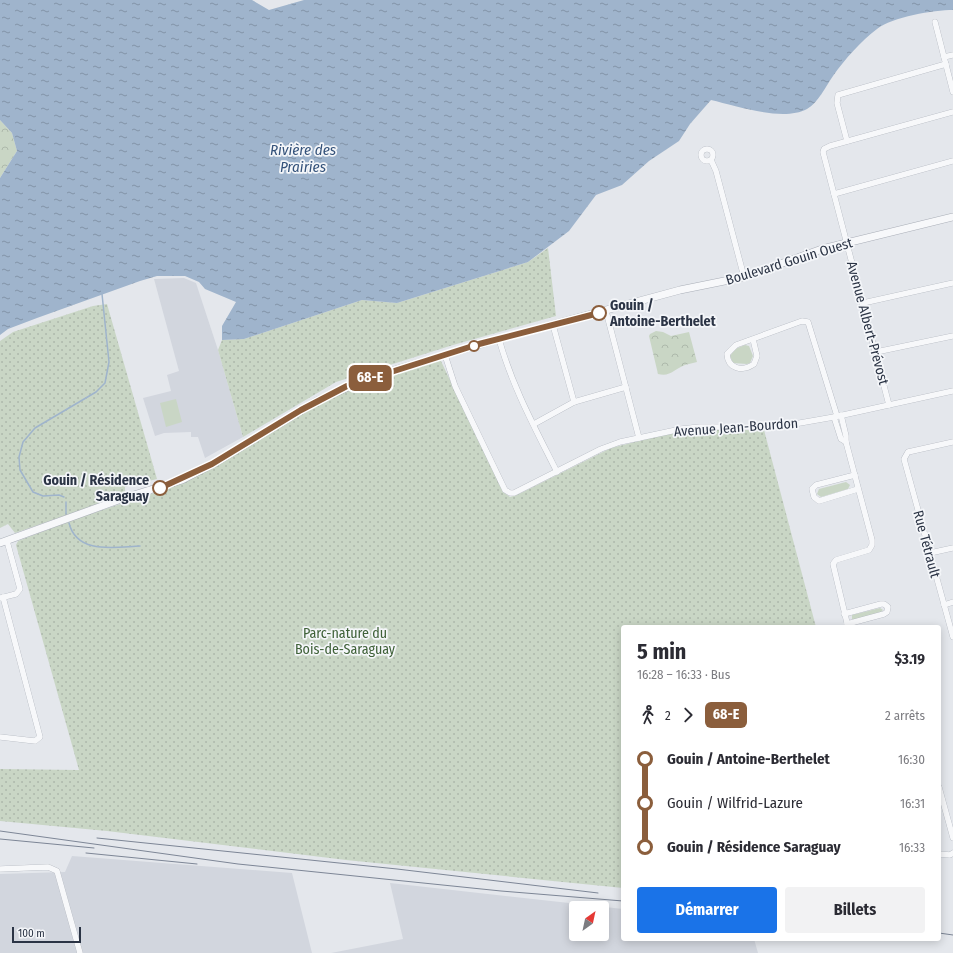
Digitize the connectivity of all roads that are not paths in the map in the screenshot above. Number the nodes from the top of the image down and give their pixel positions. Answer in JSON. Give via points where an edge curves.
{"nodes":[{"id":1,"x":934,"y":22,"type":"dead end"},
{"id":2,"x":953,"y":55,"type":"edge"},
{"id":3,"x":944,"y":57,"type":"junction"},
{"id":4,"x":946,"y":64,"type":"junction"},
{"id":5,"x":952,"y":81,"type":"edge"},
{"id":6,"x":953,"y":92,"type":"edge"},
{"id":7,"x":953,"y":112,"type":"edge"},
{"id":8,"x":847,"y":142,"type":"junction"},
{"id":9,"x":711,"y":160,"type":"dead end"},
{"id":10,"x":953,"y":162,"type":"edge"},
{"id":11,"x":834,"y":194,"type":"junction"},
{"id":12,"x":953,"y":217,"type":"edge"},
{"id":13,"x":847,"y":242,"type":"junction"},
{"id":14,"x":744,"y":278,"type":"junction"},
{"id":15,"x":953,"y":283,"type":"edge"},
{"id":16,"x":863,"y":303,"type":"junction"},
{"id":17,"x":606,"y":311,"type":"junction"},
{"id":18,"x":553,"y":325,"type":"junction"},
{"id":19,"x":953,"y":336,"type":"edge"},
{"id":20,"x":753,"y":338,"type":"junction"},
{"id":21,"x":499,"y":339,"type":"junction"},
{"id":22,"x":876,"y":352,"type":"junction"},
{"id":23,"x":445,"y":355,"type":"junction"},
{"id":24,"x":626,"y":387,"type":"junction"},
{"id":25,"x":953,"y":391,"type":"edge"},
{"id":26,"x":574,"y":402,"type":"junction"},
{"id":27,"x":890,"y":405,"type":"junction"},
{"id":28,"x":838,"y":416,"type":"junction"},
{"id":29,"x":534,"y":424,"type":"junction"},
{"id":30,"x":639,"y":438,"type":"junction"},
{"id":31,"x":953,"y":442,"type":"edge"},
{"id":32,"x":556,"y":472,"type":"junction"},
{"id":33,"x":855,"y":475,"type":"junction"},
{"id":34,"x":858,"y":489,"type":"junction"},
{"id":35,"x":3,"y":542,"type":"edge"},
{"id":36,"x":953,"y":548,"type":"edge"},
{"id":37,"x":930,"y":553,"type":"junction"},
{"id":38,"x":2,"y":598,"type":"edge"},
{"id":39,"x":953,"y":602,"type":"edge"},
{"id":40,"x":944,"y":605,"type":"junction"},
{"id":41,"x":844,"y":614,"type":"junction"},
{"id":42,"x":848,"y":625,"type":"edge"},
{"id":43,"x":851,"y":625,"type":"edge"},
{"id":44,"x":953,"y":637,"type":"edge"},
{"id":45,"x":0,"y":737,"type":"edge"},
{"id":46,"x":941,"y":794,"type":"edge"},
{"id":47,"x":953,"y":838,"type":"edge"},
{"id":48,"x":953,"y":853,"type":"edge"},
{"id":49,"x":941,"y":854,"type":"edge"},
{"id":50,"x":0,"y":869,"type":"edge"},
{"id":51,"x":80,"y":953,"type":"edge"}],
"edges":[{"from":1,"to":3,"type":"street"},
{"from":2,"to":3,"type":"street"},
{"from":3,"to":4,"type":"street"},
{"from":4,"to":5,"type":"street"},
{"from":4,"to":8,"type":"street","via":[[838,95],[837,103]]},
{"from":5,"to":6,"type":"street"},
{"from":7,"to":8,"type":"street"},
{"from":8,"to":11,"type":"street","name":"Avenue Albert-Prévost","via":[[824,149],[823,154]]},
{"from":9,"to":14,"type":"street","via":[[717,174]]},
{"from":10,"to":11,"type":"street"},
{"from":11,"to":13,"type":"street","name":"Avenue Albert-Prévost"},
{"from":12,"to":13,"type":"street","name":"Boulevard Gouin Ouest"},
{"from":13,"to":14,"type":"street","name":"Boulevard Gouin Ouest","via":[[799,256]]},
{"from":13,"to":16,"type":"street","name":"Avenue Albert-Prévost"},
{"from":14,"to":17,"type":"street","name":"Boulevard Gouin Ouest","via":[[680,290]]},
{"from":15,"to":16,"type":"street"},
{"from":16,"to":22,"type":"street","name":"Avenue Albert-Prévost"},
{"from":17,"to":18,"type":"street","name":"Boulevard Gouin Ouest"},
{"from":17,"to":24,"type":"street"},
{"from":18,"to":21,"type":"street","name":"Boulevard Gouin Ouest"},
{"from":18,"to":26,"type":"street"},
{"from":19,"to":22,"type":"street"},
{"from":20,"to":20,"type":"street","via":[[731,348],[727,354],[730,364],[742,368],[754,364],[757,356]]},
{"from":20,"to":28,"type":"street","via":[[802,321],[808,322]]},
{"from":21,"to":23,"type":"street","name":"Boulevard Gouin Ouest"},
{"from":21,"to":29,"type":"street","via":[[509,371]]},
{"from":22,"to":27,"type":"street","name":"Avenue Albert-Prévost"},
{"from":23,"to":32,"type":"street","name":"Avenue Jean-Bourdon","via":[[456,386],[505,490],[514,494]]},
{"from":23,"to":35,"type":"street","name":"Boulevard Gouin Ouest","via":[[368,378],[331,393],[182,480]]},
{"from":24,"to":26,"type":"street"},
{"from":24,"to":30,"type":"street"},
{"from":25,"to":27,"type":"street","name":"Avenue Jean-Bourdon"},
{"from":26,"to":29,"type":"street"},
{"from":27,"to":28,"type":"street","name":"Avenue Jean-Bourdon"},
{"from":28,"to":30,"type":"street","name":"Avenue Jean-Bourdon","via":[[770,427],[700,427]]},
{"from":28,"to":33,"type":"street","via":[[841,439],[846,442]]},
{"from":29,"to":32,"type":"street"},
{"from":30,"to":32,"type":"street","name":"Avenue Jean-Bourdon","via":[[601,449]]},
{"from":31,"to":37,"type":"street","name":"Rue Tétrault","via":[[908,452],[904,459]]},
{"from":33,"to":34,"type":"street"},
{"from":33,"to":34,"type":"street","via":[[816,485],[812,489],[814,498],[819,501]]},
{"from":34,"to":41,"type":"street","via":[[872,545],[869,550],[836,560],[833,564]]},
{"from":35,"to":38,"type":"street","via":[[19,585],[18,592]]},
{"from":36,"to":37,"type":"street"},
{"from":37,"to":40,"type":"street","name":"Rue Tétrault"},
{"from":38,"to":45,"type":"street","via":[[39,738],[33,741]]},
{"from":39,"to":40,"type":"street"},
{"from":40,"to":44,"type":"street","name":"Rue Tétrault"},
{"from":41,"to":42,"type":"street"},
{"from":41,"to":43,"type":"street","via":[[881,604],[888,608],[884,614]]},
{"from":46,"to":47,"type":"street"},
{"from":48,"to":49,"type":"street"},
{"from":50,"to":51,"type":"street","via":[[48,867],[57,871]]}]}
